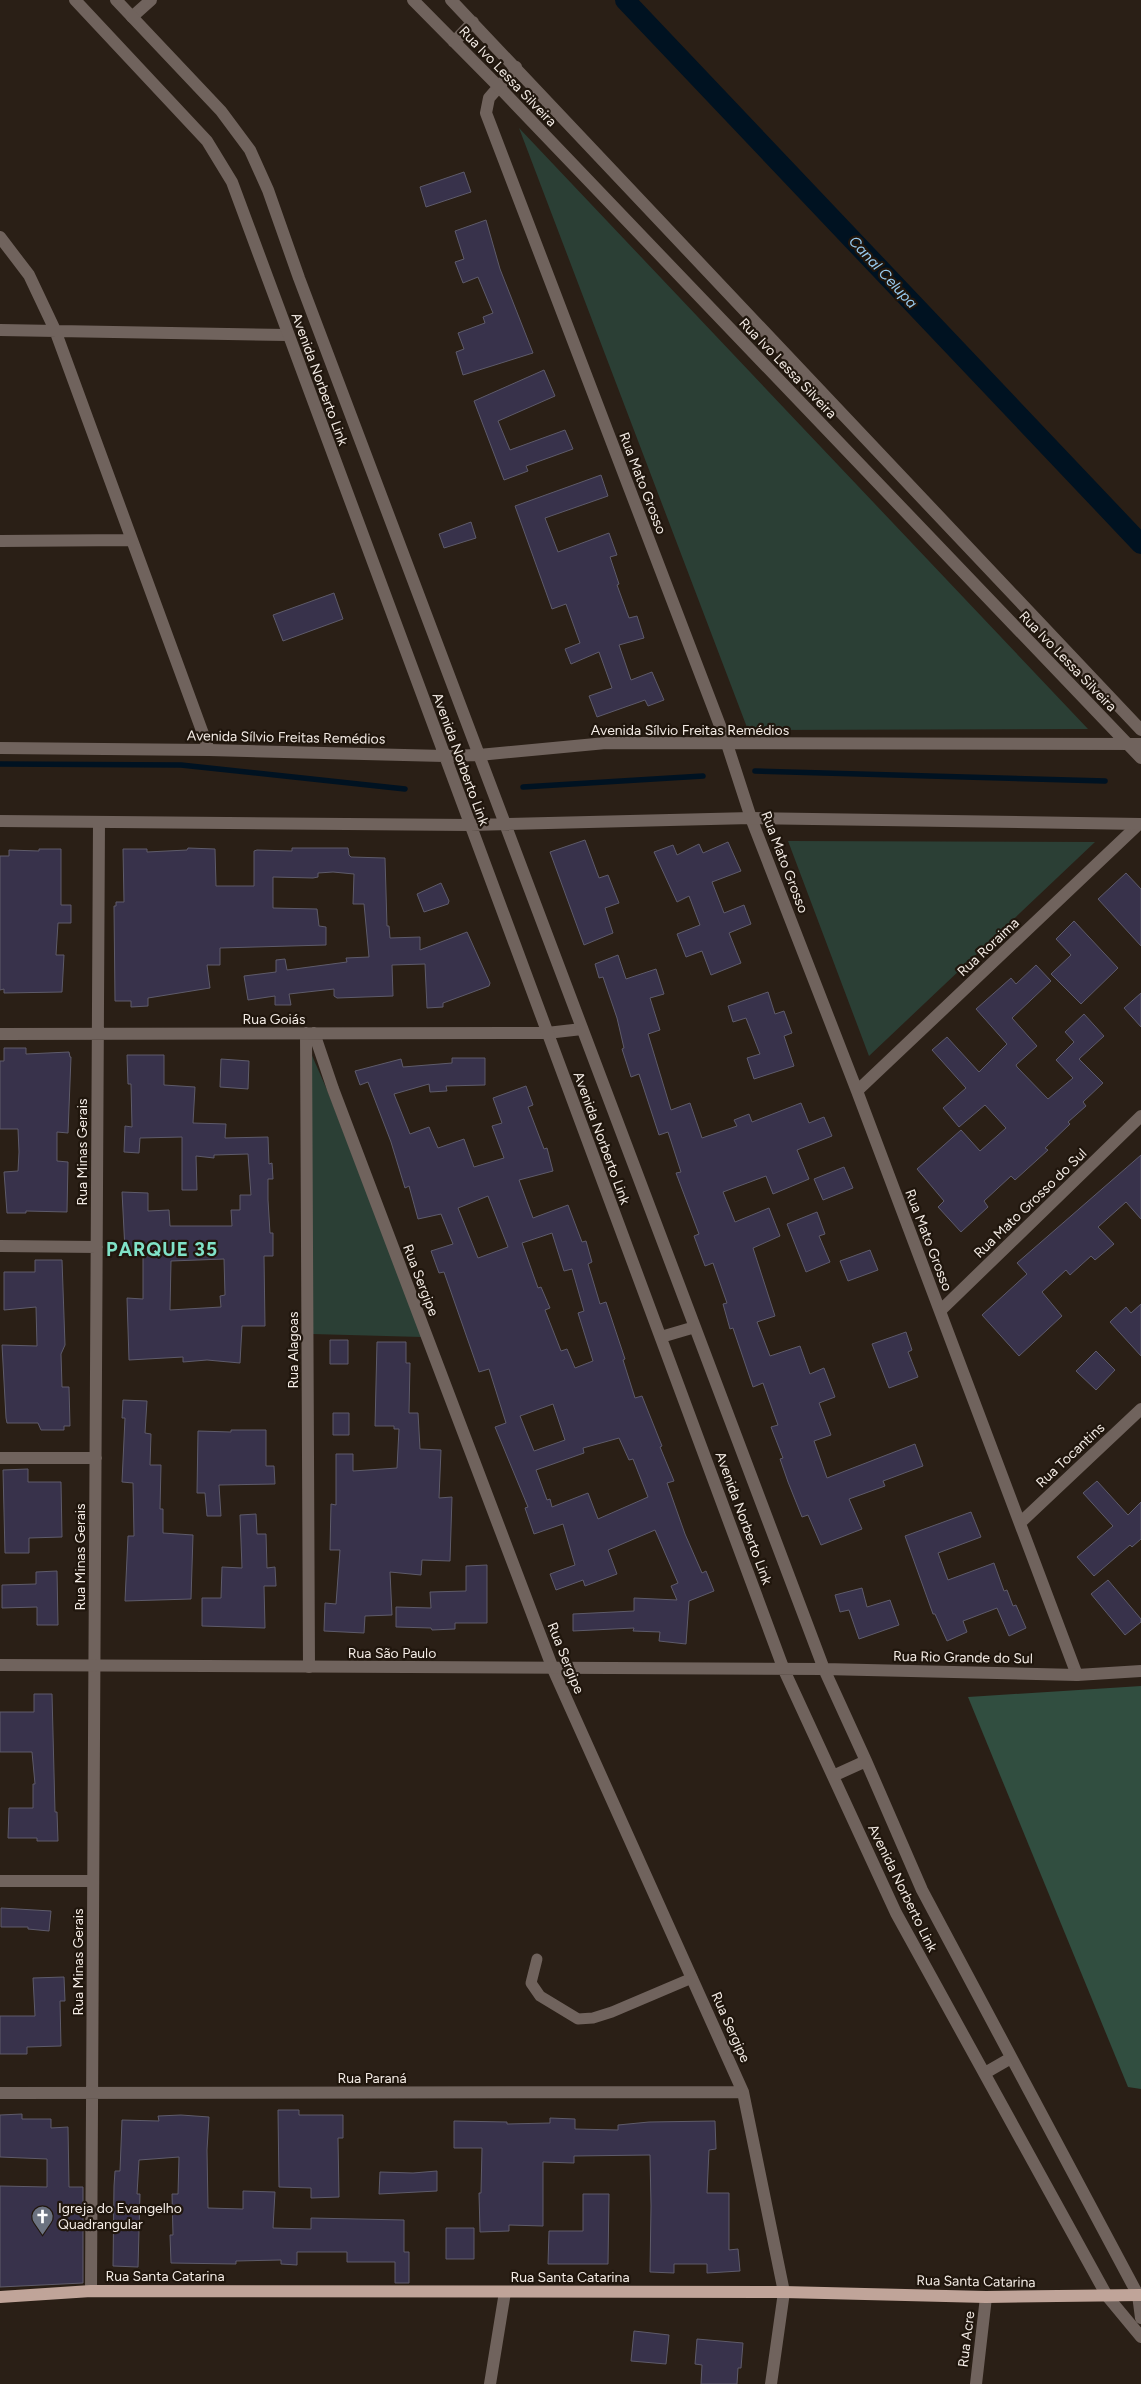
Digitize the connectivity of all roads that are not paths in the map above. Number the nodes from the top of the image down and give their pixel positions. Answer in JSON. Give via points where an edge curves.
{"nodes":[{"id":1,"x":74,"y":0,"type":"edge"},
{"id":2,"x":116,"y":0,"type":"edge"},
{"id":3,"x":150,"y":0,"type":"edge"},
{"id":4,"x":413,"y":0,"type":"edge"},
{"id":5,"x":451,"y":0,"type":"edge"},
{"id":6,"x":132,"y":17,"type":"junction"},
{"id":7,"x":473,"y":22,"type":"junction"},
{"id":8,"x":454,"y":42,"type":"junction"},
{"id":9,"x":516,"y":67,"type":"junction"},
{"id":10,"x":498,"y":86,"type":"junction"},
{"id":11,"x":0,"y":237,"type":"edge"},
{"id":12,"x":0,"y":330,"type":"edge"},
{"id":13,"x":55,"y":330,"type":"junction"},
{"id":14,"x":287,"y":335,"type":"junction"},
{"id":15,"x":0,"y":540,"type":"edge"},
{"id":16,"x":131,"y":540,"type":"junction"},
{"id":17,"x":1141,"y":730,"type":"edge"},
{"id":18,"x":727,"y":744,"type":"junction"},
{"id":19,"x":1141,"y":744,"type":"edge"},
{"id":20,"x":1128,"y":745,"type":"junction"},
{"id":21,"x":0,"y":748,"type":"edge"},
{"id":22,"x":209,"y":750,"type":"junction"},
{"id":23,"x":479,"y":755,"type":"junction"},
{"id":24,"x":444,"y":756,"type":"junction"},
{"id":25,"x":1141,"y":758,"type":"edge"},
{"id":26,"x":751,"y":818,"type":"junction"},
{"id":27,"x":0,"y":821,"type":"edge"},
{"id":28,"x":99,"y":822,"type":"junction"},
{"id":29,"x":505,"y":824,"type":"junction"},
{"id":30,"x":1140,"y":824,"type":"edge"},
{"id":31,"x":470,"y":825,"type":"junction"},
{"id":32,"x":582,"y":1029,"type":"junction"},
{"id":33,"x":310,"y":1033,"type":"junction"},
{"id":34,"x":547,"y":1033,"type":"junction"},
{"id":35,"x":0,"y":1034,"type":"edge"},
{"id":36,"x":98,"y":1034,"type":"junction"},
{"id":37,"x":857,"y":1091,"type":"junction"},
{"id":38,"x":1141,"y":1116,"type":"edge"},
{"id":39,"x":0,"y":1246,"type":"edge"},
{"id":40,"x":97,"y":1247,"type":"junction"},
{"id":41,"x":940,"y":1311,"type":"junction"},
{"id":42,"x":695,"y":1327,"type":"junction"},
{"id":43,"x":661,"y":1338,"type":"junction"},
{"id":44,"x":1141,"y":1409,"type":"edge"},
{"id":45,"x":0,"y":1458,"type":"edge"},
{"id":46,"x":96,"y":1458,"type":"junction"},
{"id":47,"x":1020,"y":1523,"type":"junction"},
{"id":48,"x":0,"y":1666,"type":"edge"},
{"id":49,"x":94,"y":1666,"type":"junction"},
{"id":50,"x":309,"y":1667,"type":"junction"},
{"id":51,"x":553,"y":1669,"type":"junction"},
{"id":52,"x":824,"y":1669,"type":"junction"},
{"id":53,"x":784,"y":1670,"type":"junction"},
{"id":54,"x":1141,"y":1671,"type":"edge"},
{"id":55,"x":1077,"y":1674,"type":"junction"},
{"id":56,"x":866,"y":1761,"type":"junction"},
{"id":57,"x":833,"y":1776,"type":"junction"},
{"id":58,"x":0,"y":1881,"type":"edge"},
{"id":59,"x":94,"y":1881,"type":"junction"},
{"id":60,"x":537,"y":1959,"type":"dead end"},
{"id":61,"x":692,"y":1978,"type":"junction"},
{"id":62,"x":1011,"y":2058,"type":"junction"},
{"id":63,"x":985,"y":2073,"type":"junction"},
{"id":64,"x":744,"y":2092,"type":"junction"},
{"id":65,"x":0,"y":2093,"type":"edge"},
{"id":66,"x":92,"y":2094,"type":"junction"},
{"id":67,"x":91,"y":2291,"type":"junction"},
{"id":68,"x":505,"y":2292,"type":"junction"},
{"id":69,"x":784,"y":2292,"type":"junction"},
{"id":70,"x":1139,"y":2295,"type":"edge"},
{"id":71,"x":1107,"y":2296,"type":"junction"},
{"id":72,"x":0,"y":2297,"type":"edge"},
{"id":73,"x":986,"y":2297,"type":"junction"},
{"id":74,"x":1141,"y":2318,"type":"edge"},
{"id":75,"x":1141,"y":2337,"type":"edge"},
{"id":76,"x":490,"y":2384,"type":"edge"},
{"id":77,"x":771,"y":2384,"type":"edge"},
{"id":78,"x":976,"y":2384,"type":"edge"}],
"edges":[{"from":1,"to":14,"type":"street","name":"Avenida Norberto Link","via":[[208,141],[232,182]]},
{"from":2,"to":6,"type":"street","name":"Avenida Norberto Link"},
{"from":3,"to":6,"type":"street"},
{"from":4,"to":8,"type":"street","name":"Rua Ivo Lessa Silveira"},
{"from":5,"to":7,"type":"street","name":"Rua Ivo Lessa Silveira"},
{"from":6,"to":23,"type":"street","name":"Avenida Norberto Link","via":[[221,111],[250,150],[268,190]]},
{"from":7,"to":8,"type":"street"},
{"from":7,"to":9,"type":"street","name":"Rua Ivo Lessa Silveira"},
{"from":8,"to":10,"type":"street","name":"Rua Ivo Lessa Silveira"},
{"from":9,"to":10,"type":"street","name":"Rua Mato Grosso"},
{"from":9,"to":17,"type":"street","name":"Rua Ivo Lessa Silveira"},
{"from":10,"to":18,"type":"street","name":"Rua Mato Grosso","via":[[489,98],[486,113]]},
{"from":10,"to":20,"type":"street","name":"Rua Ivo Lessa Silveira"},
{"from":11,"to":13,"type":"street","via":[[29,275]]},
{"from":12,"to":13,"type":"street"},
{"from":13,"to":14,"type":"street"},
{"from":13,"to":16,"type":"street"},
{"from":14,"to":24,"type":"street","name":"Avenida Norberto Link"},
{"from":15,"to":16,"type":"street"},
{"from":16,"to":22,"type":"street"},
{"from":18,"to":20,"type":"street","name":"Avenida Sílvio Freitas Remédios"},
{"from":18,"to":23,"type":"street","name":"Avenida Sílvio Freitas Remédios","via":[[606,743]]},
{"from":18,"to":26,"type":"street","name":"Rua Mato Grosso"},
{"from":19,"to":20,"type":"street","name":"Avenida Sílvio Freitas Remédios"},
{"from":20,"to":25,"type":"street","name":"Rua Ivo Lessa Silveira"},
{"from":21,"to":22,"type":"street","name":"Avenida Sílvio Freitas Remédios"},
{"from":22,"to":24,"type":"street","name":"Avenida Sílvio Freitas Remédios"},
{"from":23,"to":24,"type":"street","name":"Avenida Sílvio Freitas Remédios"},
{"from":23,"to":29,"type":"street","name":"Avenida Norberto Link"},
{"from":24,"to":31,"type":"street","name":"Avenida Norberto Link"},
{"from":26,"to":29,"type":"street"},
{"from":26,"to":30,"type":"street"},
{"from":26,"to":37,"type":"street","name":"Rua Mato Grosso"},
{"from":27,"to":28,"type":"street"},
{"from":28,"to":31,"type":"street"},
{"from":28,"to":36,"type":"street","name":"Rua Minas Gerais"},
{"from":29,"to":31,"type":"street"},
{"from":29,"to":32,"type":"street","name":"Avenida Norberto Link"},
{"from":30,"to":37,"type":"street","name":"Rua Roraima"},
{"from":31,"to":34,"type":"street","name":"Avenida Norberto Link"},
{"from":32,"to":34,"type":"street","name":"Rua Goiás"},
{"from":32,"to":42,"type":"street","name":"Avenida Norberto Link"},
{"from":33,"to":34,"type":"street","name":"Rua Goiás"},
{"from":33,"to":36,"type":"street","name":"Rua Goiás"},
{"from":33,"to":50,"type":"street","name":"Rua Alagoas"},
{"from":33,"to":51,"type":"street","name":"Rua Sergipe"},
{"from":34,"to":43,"type":"street","name":"Avenida Norberto Link"},
{"from":35,"to":36,"type":"street","name":"Rua Goiás"},
{"from":36,"to":40,"type":"street","name":"Rua Minas Gerais"},
{"from":37,"to":41,"type":"street","name":"Rua Mato Grosso"},
{"from":38,"to":41,"type":"street","name":"Rua Mato Grosso do Sul"},
{"from":39,"to":40,"type":"street"},
{"from":40,"to":46,"type":"street","name":"Rua Minas Gerais"},
{"from":41,"to":47,"type":"street","name":"Rua Mato Grosso"},
{"from":42,"to":43,"type":"street"},
{"from":42,"to":52,"type":"street","name":"Avenida Norberto Link"},
{"from":43,"to":53,"type":"street","name":"Avenida Norberto Link"},
{"from":44,"to":47,"type":"street","name":"Rua Tocantins"},
{"from":45,"to":46,"type":"street"},
{"from":46,"to":49,"type":"street","name":"Rua Minas Gerais"},
{"from":47,"to":55,"type":"street","name":"Rua Mato Grosso"},
{"from":48,"to":49,"type":"street","name":"Rua São Paulo"},
{"from":49,"to":50,"type":"street","name":"Rua São Paulo"},
{"from":49,"to":59,"type":"street","name":"Rua Minas Gerais"},
{"from":50,"to":51,"type":"street","name":"Rua São Paulo"},
{"from":51,"to":53,"type":"street","name":"Rua São Paulo"},
{"from":51,"to":61,"type":"street","name":"Rua Sergipe"},
{"from":52,"to":53,"type":"street","name":"Rua Rio Grande do Sul"},
{"from":52,"to":55,"type":"street","name":"Rua Rio Grande do Sul"},
{"from":52,"to":56,"type":"street","name":"Avenida Norberto Link"},
{"from":53,"to":57,"type":"street","name":"Avenida Norberto Link"},
{"from":54,"to":55,"type":"street","name":"Rua Rio Grande do Sul"},
{"from":56,"to":57,"type":"street"},
{"from":56,"to":62,"type":"street","name":"Avenida Norberto Link","via":[[922,1890]]},
{"from":57,"to":63,"type":"street","name":"Avenida Norberto Link","via":[[896,1913]]},
{"from":58,"to":59,"type":"street"},
{"from":59,"to":66,"type":"street","name":"Rua Minas Gerais"},
{"from":60,"to":61,"type":"lane","via":[[531,1984],[540,1996],[578,2019],[594,2018],[621,2009]]},
{"from":61,"to":64,"type":"street","name":"Rua Sergipe"},
{"from":62,"to":63,"type":"street"},
{"from":62,"to":70,"type":"street","name":"Avenida Norberto Link"},
{"from":63,"to":71,"type":"street","name":"Avenida Norberto Link"},
{"from":64,"to":66,"type":"street","name":"Rua Paraná"},
{"from":64,"to":69,"type":"street","name":"Rua Sergipe"},
{"from":65,"to":66,"type":"street","name":"Rua Paraná"},
{"from":66,"to":67,"type":"street","name":"Rua Minas Gerais"},
{"from":67,"to":68,"type":"main road","name":"Rua Santa Catarina"},
{"from":67,"to":72,"type":"main road","name":"Rua Santa Catarina"},
{"from":68,"to":69,"type":"main road","name":"Rua Santa Catarina"},
{"from":68,"to":76,"type":"street"},
{"from":69,"to":73,"type":"main road","name":"Rua Santa Catarina"},
{"from":69,"to":77,"type":"street","name":"Rua Sergipe"},
{"from":70,"to":71,"type":"main road","name":"Rua Santa Catarina"},
{"from":70,"to":74,"type":"street"},
{"from":71,"to":73,"type":"main road","name":"Rua Santa Catarina"},
{"from":71,"to":75,"type":"street","name":"Avenida Norberto Link"},
{"from":73,"to":78,"type":"street","name":"Rua Acre"}]}
